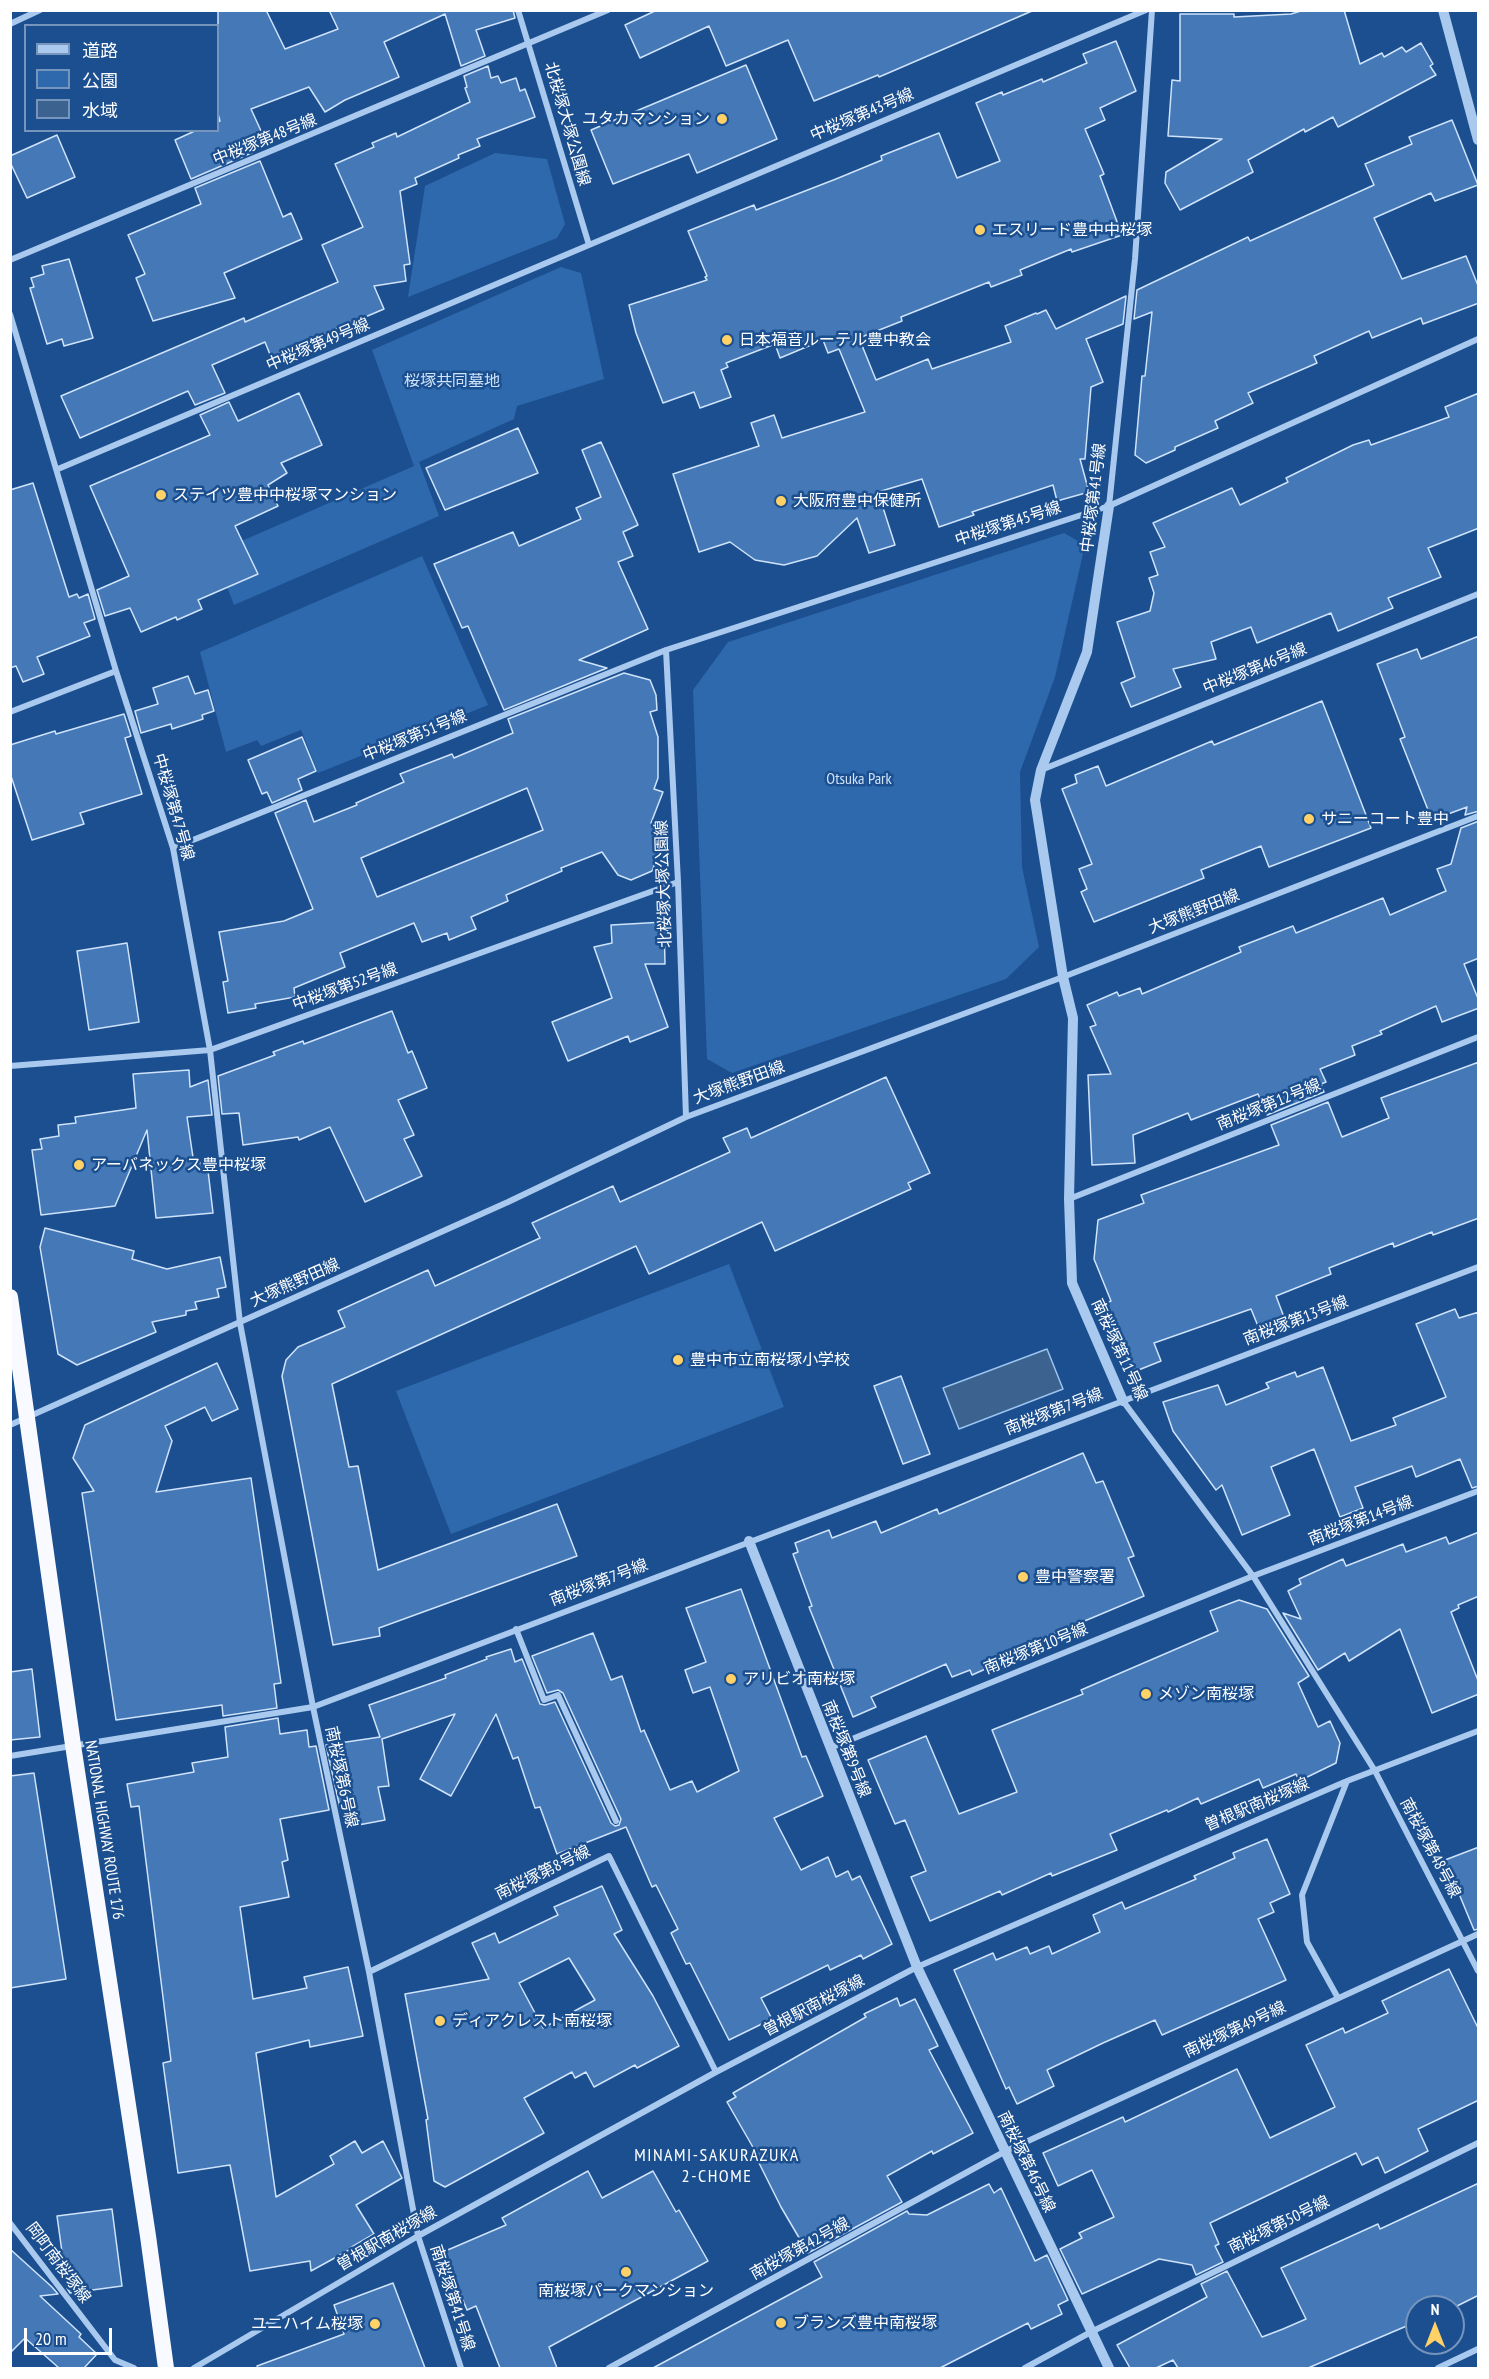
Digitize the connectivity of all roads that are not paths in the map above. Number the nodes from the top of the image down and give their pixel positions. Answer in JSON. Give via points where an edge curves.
{"nodes":[{"id":1,"x":40,"y":10,"type":"edge"},
{"id":2,"x":518,"y":10,"type":"edge"},
{"id":3,"x":608,"y":10,"type":"edge"},
{"id":4,"x":1146,"y":10,"type":"edge"},
{"id":5,"x":1152,"y":10,"type":"edge"},
{"id":6,"x":1443,"y":10,"type":"edge"},
{"id":7,"x":10,"y":24,"type":"edge"},
{"id":8,"x":530,"y":45,"type":"junction"},
{"id":9,"x":1479,"y":140,"type":"edge"},
{"id":10,"x":589,"y":245,"type":"junction"},
{"id":11,"x":10,"y":260,"type":"edge"},
{"id":12,"x":10,"y":314,"type":"edge"},
{"id":13,"x":1479,"y":339,"type":"edge"},
{"id":14,"x":58,"y":469,"type":"junction"},
{"id":15,"x":1109,"y":506,"type":"junction"},
{"id":16,"x":1479,"y":594,"type":"edge"},
{"id":17,"x":666,"y":650,"type":"junction"},
{"id":18,"x":116,"y":671,"type":"junction"},
{"id":19,"x":10,"y":712,"type":"edge"},
{"id":20,"x":1041,"y":770,"type":"junction"},
{"id":21,"x":1479,"y":816,"type":"edge"},
{"id":22,"x":173,"y":848,"type":"junction"},
{"id":23,"x":678,"y":882,"type":"junction"},
{"id":24,"x":1064,"y":977,"type":"junction"},
{"id":25,"x":1479,"y":1037,"type":"edge"},
{"id":26,"x":210,"y":1050,"type":"junction"},
{"id":27,"x":10,"y":1066,"type":"edge"},
{"id":28,"x":686,"y":1117,"type":"junction"},
{"id":29,"x":1069,"y":1199,"type":"junction"},
{"id":30,"x":1479,"y":1267,"type":"edge"},
{"id":31,"x":10,"y":1297,"type":"edge"},
{"id":32,"x":240,"y":1323,"type":"junction"},
{"id":33,"x":1123,"y":1401,"type":"junction"},
{"id":34,"x":28,"y":1419,"type":"junction"},
{"id":35,"x":10,"y":1425,"type":"edge"},
{"id":36,"x":1479,"y":1491,"type":"edge"},
{"id":37,"x":749,"y":1541,"type":"junction"},
{"id":38,"x":1253,"y":1576,"type":"junction"},
{"id":39,"x":516,"y":1629,"type":"junction"},
{"id":40,"x":313,"y":1707,"type":"junction"},
{"id":41,"x":1479,"y":1731,"type":"edge"},
{"id":42,"x":73,"y":1745,"type":"junction"},
{"id":43,"x":830,"y":1748,"type":"junction"},
{"id":44,"x":10,"y":1756,"type":"edge"},
{"id":45,"x":1375,"y":1771,"type":"junction"},
{"id":46,"x":1347,"y":1781,"type":"junction"},
{"id":47,"x":616,"y":1821,"type":"dead end"},
{"id":48,"x":1479,"y":1934,"type":"edge"},
{"id":49,"x":1463,"y":1940,"type":"junction"},
{"id":50,"x":917,"y":1967,"type":"junction"},
{"id":51,"x":1479,"y":1971,"type":"edge"},
{"id":52,"x":369,"y":1972,"type":"junction"},
{"id":53,"x":1338,"y":1998,"type":"junction"},
{"id":54,"x":717,"y":2072,"type":"junction"},
{"id":55,"x":1479,"y":2143,"type":"edge"},
{"id":56,"x":1004,"y":2152,"type":"junction"},
{"id":57,"x":10,"y":2223,"type":"edge"},
{"id":58,"x":418,"y":2236,"type":"junction"},
{"id":59,"x":1091,"y":2332,"type":"junction"},
{"id":60,"x":1479,"y":2349,"type":"edge"},
{"id":61,"x":134,"y":2368,"type":"edge"},
{"id":62,"x":166,"y":2368,"type":"edge"},
{"id":63,"x":194,"y":2368,"type":"edge"},
{"id":64,"x":460,"y":2368,"type":"edge"},
{"id":65,"x":609,"y":2368,"type":"edge"},
{"id":66,"x":1025,"y":2368,"type":"edge"},
{"id":67,"x":1108,"y":2368,"type":"edge"},
{"id":68,"x":1438,"y":2368,"type":"edge"}],
"edges":[{"from":1,"to":7,"type":"street"},
{"from":2,"to":8,"type":"street","name":"北桜塚大塚公園線"},
{"from":3,"to":8,"type":"street","name":"中桜塚第48号線"},
{"from":4,"to":10,"type":"street","name":"中桜塚第43号線"},
{"from":5,"to":15,"type":"street","name":"中桜塚第41号線","via":[[1136,259]]},
{"from":6,"to":9,"type":"street"},
{"from":8,"to":10,"type":"street","name":"北桜塚大塚公園線"},
{"from":8,"to":11,"type":"street","name":"中桜塚第48号線"},
{"from":10,"to":14,"type":"street","name":"中桜塚第49号線"},
{"from":12,"to":14,"type":"street","name":"中桜塚第47号線"},
{"from":13,"to":15,"type":"street","name":"中桜塚第45号線"},
{"from":14,"to":18,"type":"street","name":"中桜塚第47号線"},
{"from":15,"to":17,"type":"street","name":"中桜塚第45号線"},
{"from":15,"to":20,"type":"street","name":"中桜塚第41号線","via":[[1087,652]]},
{"from":16,"to":20,"type":"street","name":"中桜塚第46号線"},
{"from":17,"to":22,"type":"street","name":"中桜塚第51号線"},
{"from":17,"to":23,"type":"street","name":"北桜塚大塚公園線"},
{"from":18,"to":19,"type":"street"},
{"from":18,"to":22,"type":"street","name":"中桜塚第47号線"},
{"from":20,"to":24,"type":"street","name":"中桜塚第41号線","via":[[1035,800]]},
{"from":21,"to":24,"type":"street","name":"大塚熊野田線"},
{"from":22,"to":26,"type":"street","name":"中桜塚第47号線"},
{"from":23,"to":26,"type":"street","name":"中桜塚第52号線"},
{"from":23,"to":28,"type":"street","name":"北桜塚大塚公園線"},
{"from":24,"to":28,"type":"street","name":"大塚熊野田線"},
{"from":24,"to":29,"type":"street","name":"南桜塚第11号線","via":[[1073,1018]]},
{"from":25,"to":29,"type":"street","name":"南桜塚第12号線"},
{"from":26,"to":27,"type":"street","name":"中桜塚第52号線"},
{"from":26,"to":32,"type":"street","name":"中桜塚第47号線"},
{"from":28,"to":32,"type":"street","name":"大塚熊野田線"},
{"from":29,"to":33,"type":"street","name":"南桜塚第11号線","via":[[1072,1283]]},
{"from":30,"to":33,"type":"street","name":"南桜塚第13号線"},
{"from":31,"to":34,"type":"highway","name":"NATIONAL HIGHWAY ROUTE 176"},
{"from":32,"to":34,"type":"street","name":"大塚熊野田線"},
{"from":32,"to":40,"type":"street","name":"南桜塚第6号線"},
{"from":33,"to":37,"type":"street","name":"南桜塚第7号線"},
{"from":33,"to":38,"type":"street","name":"南桜塚第11号線"},
{"from":34,"to":35,"type":"street","name":"大塚熊野田線"},
{"from":34,"to":42,"type":"highway","name":"NATIONAL HIGHWAY ROUTE 176"},
{"from":36,"to":38,"type":"street","name":"南桜塚第14号線"},
{"from":37,"to":39,"type":"street","name":"南桜塚第7号線"},
{"from":37,"to":43,"type":"street","name":"南桜塚第9号線"},
{"from":38,"to":43,"type":"street","name":"南桜塚第10号線"},
{"from":38,"to":45,"type":"street","name":"南桜塚第11号線"},
{"from":39,"to":40,"type":"street","name":"南桜塚第7号線"},
{"from":39,"to":47,"type":"street","via":[[544,1700],[558,1695]]},
{"from":40,"to":42,"type":"street","name":"南桜塚第7号線"},
{"from":40,"to":52,"type":"street","name":"南桜塚第6号線"},
{"from":41,"to":45,"type":"street","name":"曽根駅南桜塚線"},
{"from":42,"to":44,"type":"street","name":"南桜塚第7号線"},
{"from":42,"to":62,"type":"highway","name":"NATIONAL HIGHWAY ROUTE 176"},
{"from":43,"to":50,"type":"street","name":"南桜塚第9号線"},
{"from":45,"to":46,"type":"street","name":"曽根駅南桜塚線"},
{"from":45,"to":49,"type":"street","name":"南桜塚第48号線"},
{"from":46,"to":50,"type":"street","name":"曽根駅南桜塚線"},
{"from":46,"to":53,"type":"street","via":[[1302,1895],[1307,1942]]},
{"from":48,"to":49,"type":"street","name":"南桜塚第49号線"},
{"from":49,"to":51,"type":"street","name":"南桜塚第48号線"},
{"from":49,"to":53,"type":"street","name":"南桜塚第49号線"},
{"from":50,"to":54,"type":"street","name":"曽根駅南桜塚線"},
{"from":50,"to":56,"type":"street","name":"南桜塚第46号線"},
{"from":52,"to":54,"type":"street","name":"南桜塚第8号線","via":[[609,1856]]},
{"from":52,"to":58,"type":"street","name":"南桜塚第6号線"},
{"from":53,"to":56,"type":"street","name":"南桜塚第49号線"},
{"from":54,"to":58,"type":"street","name":"曽根駅南桜塚線"},
{"from":55,"to":59,"type":"street","name":"南桜塚第50号線"},
{"from":56,"to":59,"type":"street","name":"南桜塚第46号線"},
{"from":56,"to":65,"type":"street","name":"南桜塚第42号線"},
{"from":57,"to":61,"type":"street","name":"岡町南桜塚線","via":[[115,2360]]},
{"from":58,"to":63,"type":"street","name":"曽根駅南桜塚線"},
{"from":58,"to":64,"type":"street","name":"南桜塚第41号線"},
{"from":59,"to":66,"type":"street","name":"南桜塚第50号線"},
{"from":59,"to":67,"type":"street","name":"南桜塚第46号線"},
{"from":60,"to":68,"type":"street"}]}
